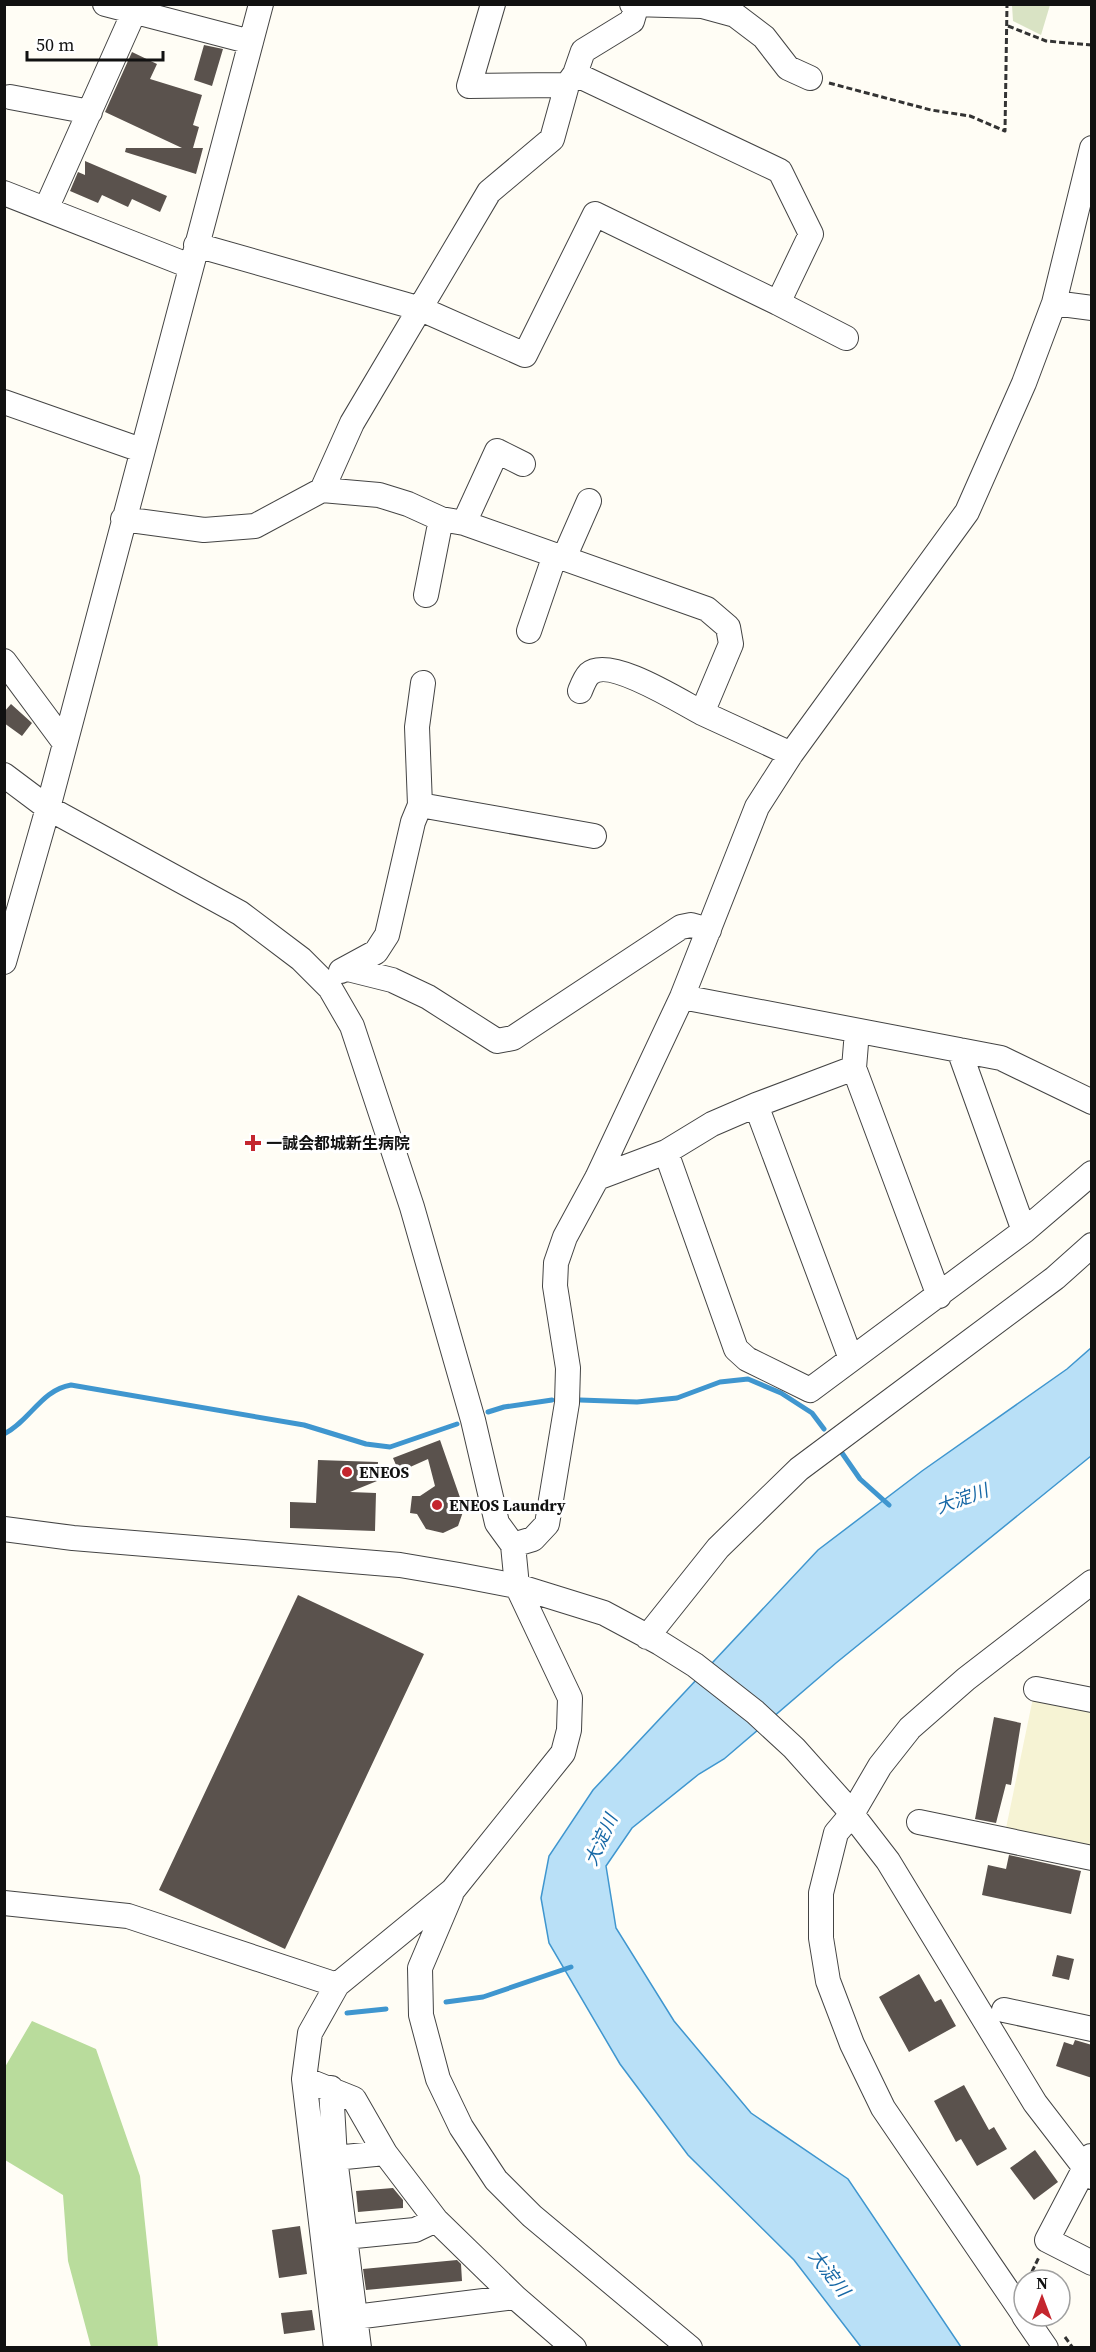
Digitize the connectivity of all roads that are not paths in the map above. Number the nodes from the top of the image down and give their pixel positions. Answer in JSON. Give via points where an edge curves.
{"nodes":[{"id":1,"x":105,"y":4,"type":"edge"},
{"id":2,"x":261,"y":4,"type":"edge"},
{"id":3,"x":493,"y":4,"type":"edge"},
{"id":4,"x":635,"y":5,"type":"edge"},
{"id":5,"x":736,"y":10,"type":"edge"},
{"id":6,"x":134,"y":12,"type":"junction"},
{"id":7,"x":251,"y":42,"type":"junction"},
{"id":8,"x":810,"y":78,"type":"road end"},
{"id":9,"x":571,"y":79,"type":"junction"},
{"id":10,"x":10,"y":97,"type":"dead end"},
{"id":11,"x":90,"y":112,"type":"junction"},
{"id":12,"x":1092,"y":148,"type":"edge"},
{"id":13,"x":4,"y":193,"type":"edge"},
{"id":14,"x":46,"y":209,"type":"junction"},
{"id":15,"x":193,"y":256,"type":"junction"},
{"id":16,"x":778,"y":303,"type":"junction"},
{"id":17,"x":1054,"y":303,"type":"junction"},
{"id":18,"x":1092,"y":308,"type":"edge"},
{"id":19,"x":421,"y":309,"type":"junction"},
{"id":20,"x":846,"y":338,"type":"dead end"},
{"id":21,"x":4,"y":402,"type":"edge"},
{"id":22,"x":141,"y":450,"type":"junction"},
{"id":23,"x":523,"y":464,"type":"dead end"},
{"id":24,"x":322,"y":490,"type":"junction"},
{"id":25,"x":589,"y":501,"type":"dead end"},
{"id":26,"x":123,"y":519,"type":"junction"},
{"id":27,"x":452,"y":521,"type":"junction"},
{"id":28,"x":560,"y":557,"type":"junction"},
{"id":29,"x":426,"y":595,"type":"dead end"},
{"id":30,"x":529,"y":631,"type":"dead end"},
{"id":31,"x":4,"y":661,"type":"edge"},
{"id":32,"x":423,"y":683,"type":"dead end"},
{"id":33,"x":580,"y":691,"type":"dead end"},
{"id":34,"x":702,"y":713,"type":"junction"},
{"id":35,"x":64,"y":742,"type":"junction"},
{"id":36,"x":790,"y":754,"type":"junction"},
{"id":37,"x":4,"y":776,"type":"edge"},
{"id":38,"x":420,"y":805,"type":"junction"},
{"id":39,"x":48,"y":808,"type":"junction"},
{"id":40,"x":594,"y":836,"type":"dead end"},
{"id":41,"x":709,"y":930,"type":"junction"},
{"id":42,"x":5,"y":960,"type":"edge"},
{"id":43,"x":348,"y":969,"type":"junction"},
{"id":44,"x":318,"y":976,"type":"junction"},
{"id":45,"x":682,"y":997,"type":"junction"},
{"id":46,"x":857,"y":1031,"type":"junction"},
{"id":47,"x":959,"y":1050,"type":"junction"},
{"id":48,"x":854,"y":1068,"type":"junction"},
{"id":49,"x":1092,"y":1102,"type":"edge"},
{"id":50,"x":756,"y":1105,"type":"junction"},
{"id":51,"x":666,"y":1152,"type":"junction"},
{"id":52,"x":1092,"y":1173,"type":"edge"},
{"id":53,"x":597,"y":1178,"type":"junction"},
{"id":54,"x":1024,"y":1231,"type":"junction"},
{"id":55,"x":1092,"y":1245,"type":"edge"},
{"id":56,"x":939,"y":1296,"type":"junction"},
{"id":57,"x":851,"y":1359,"type":"junction"},
{"id":58,"x":4,"y":1529,"type":"edge"},
{"id":59,"x":513,"y":1545,"type":"junction"},
{"id":60,"x":1092,"y":1582,"type":"edge"},
{"id":61,"x":517,"y":1586,"type":"junction"},
{"id":62,"x":654,"y":1640,"type":"junction"},
{"id":63,"x":1036,"y":1689,"type":"dead end"},
{"id":64,"x":1092,"y":1701,"type":"edge"},
{"id":65,"x":848,"y":1809,"type":"junction"},
{"id":66,"x":919,"y":1822,"type":"dead end"},
{"id":67,"x":1092,"y":1858,"type":"edge"},
{"id":68,"x":453,"y":1890,"type":"junction"},
{"id":69,"x":4,"y":1903,"type":"edge"},
{"id":70,"x":337,"y":1985,"type":"junction"},
{"id":71,"x":1005,"y":2010,"type":"dead end"},
{"id":72,"x":1092,"y":2029,"type":"edge"},
{"id":73,"x":304,"y":2079,"type":"junction"},
{"id":74,"x":331,"y":2088,"type":"junction"},
{"id":75,"x":385,"y":2153,"type":"junction"},
{"id":76,"x":336,"y":2158,"type":"junction"},
{"id":77,"x":1089,"y":2167,"type":"edge"},
{"id":78,"x":436,"y":2220,"type":"junction"},
{"id":79,"x":345,"y":2237,"type":"junction"},
{"id":80,"x":1092,"y":2263,"type":"edge"},
{"id":81,"x":515,"y":2297,"type":"junction"},
{"id":82,"x":1012,"y":2298,"type":"edge"},
{"id":83,"x":355,"y":2317,"type":"junction"},
{"id":84,"x":1032,"y":2328,"type":"edge"},
{"id":85,"x":336,"y":2348,"type":"edge"},
{"id":86,"x":359,"y":2348,"type":"edge"},
{"id":87,"x":574,"y":2348,"type":"edge"},
{"id":88,"x":690,"y":2348,"type":"edge"},
{"id":89,"x":1046,"y":2348,"type":"edge"}],
"edges":[{"from":1,"to":6,"type":"street"},
{"from":2,"to":7,"type":"street"},
{"from":3,"to":9,"type":"street","via":[[469,86]]},
{"from":4,"to":5,"type":"street"},
{"from":4,"to":9,"type":"street","via":[[632,21],[583,51]]},
{"from":5,"to":8,"type":"street","via":[[788,68]]},
{"from":6,"to":7,"type":"street"},
{"from":6,"to":11,"type":"street"},
{"from":7,"to":15,"type":"street"},
{"from":9,"to":16,"type":"street","via":[[780,171],[811,234]]},
{"from":9,"to":19,"type":"street","via":[[552,139],[489,192]]},
{"from":10,"to":11,"type":"street"},
{"from":11,"to":14,"type":"street"},
{"from":12,"to":17,"type":"street"},
{"from":13,"to":14,"type":"street"},
{"from":14,"to":15,"type":"street"},
{"from":15,"to":19,"type":"street"},
{"from":15,"to":22,"type":"street"},
{"from":16,"to":19,"type":"street","via":[[595,214],[525,355]]},
{"from":16,"to":20,"type":"street"},
{"from":17,"to":18,"type":"street"},
{"from":17,"to":36,"type":"street","via":[[967,512]]},
{"from":19,"to":24,"type":"street","via":[[352,423]]},
{"from":21,"to":22,"type":"street"},
{"from":22,"to":26,"type":"street"},
{"from":23,"to":27,"type":"street","via":[[497,451]]},
{"from":24,"to":26,"type":"street","via":[[255,526],[204,530]]},
{"from":24,"to":27,"type":"street","via":[[379,495]]},
{"from":25,"to":28,"type":"street"},
{"from":26,"to":35,"type":"street"},
{"from":27,"to":28,"type":"street"},
{"from":27,"to":29,"type":"street"},
{"from":28,"to":30,"type":"street"},
{"from":28,"to":34,"type":"street","via":[[707,609],[728,627],[731,644]]},
{"from":31,"to":35,"type":"street"},
{"from":32,"to":38,"type":"street","via":[[417,727]]},
{"from":33,"to":34,"type":"street","via":[[590,674],[602,669],[622,672]]},
{"from":34,"to":36,"type":"street"},
{"from":35,"to":39,"type":"street"},
{"from":36,"to":41,"type":"street","via":[[757,807]]},
{"from":37,"to":39,"type":"street"},
{"from":38,"to":40,"type":"street"},
{"from":38,"to":43,"type":"street","via":[[387,935],[376,952]]},
{"from":39,"to":42,"type":"street"},
{"from":39,"to":44,"type":"street","via":[[240,913]]},
{"from":41,"to":43,"type":"street","via":[[692,925],[681,927],[513,1038],[497,1041],[428,997],[392,980]]},
{"from":41,"to":45,"type":"street"},
{"from":43,"to":44,"type":"street"},
{"from":44,"to":59,"type":"street","via":[[330,988],[352,1026],[418,1229],[473,1420],[497,1523]]},
{"from":45,"to":46,"type":"street"},
{"from":45,"to":53,"type":"street"},
{"from":46,"to":47,"type":"street"},
{"from":46,"to":48,"type":"street"},
{"from":47,"to":49,"type":"street","via":[[1001,1058]]},
{"from":47,"to":54,"type":"street"},
{"from":48,"to":50,"type":"street"},
{"from":48,"to":56,"type":"street"},
{"from":50,"to":51,"type":"street","via":[[712,1124]]},
{"from":50,"to":57,"type":"street"},
{"from":51,"to":53,"type":"street"},
{"from":51,"to":57,"type":"street","via":[[736,1349],[747,1359],[810,1390]]},
{"from":52,"to":54,"type":"street"},
{"from":53,"to":59,"type":"street","via":[[565,1237],[556,1263],[555,1286],[568,1368],[567,1403],[547,1524],[533,1539]]},
{"from":54,"to":56,"type":"street"},
{"from":55,"to":62,"type":"street","via":[[1055,1278],[799,1469],[718,1548]]},
{"from":56,"to":57,"type":"street"},
{"from":58,"to":61,"type":"street","via":[[400,1565]]},
{"from":59,"to":61,"type":"street"},
{"from":60,"to":65,"type":"street","via":[[966,1679],[910,1728]]},
{"from":61,"to":62,"type":"street","via":[[604,1613]]},
{"from":61,"to":68,"type":"street","via":[[570,1698],[569,1730],[563,1753]]},
{"from":62,"to":65,"type":"street","via":[[695,1665],[755,1712],[794,1748]]},
{"from":63,"to":64,"type":"street"},
{"from":65,"to":77,"type":"street","via":[[888,1861],[1035,2103]]},
{"from":65,"to":82,"type":"street","via":[[836,1833],[821,1893],[821,1938],[828,1981],[852,2044],[883,2108]]},
{"from":66,"to":67,"type":"street"},
{"from":68,"to":70,"type":"street"},
{"from":68,"to":88,"type":"street","via":[[420,1968],[421,2015],[438,2079],[461,2127],[496,2180],[532,2216]]},
{"from":69,"to":70,"type":"street","via":[[128,1916]]},
{"from":70,"to":73,"type":"street","via":[[310,2033]]},
{"from":71,"to":72,"type":"street"},
{"from":73,"to":74,"type":"street"},
{"from":73,"to":85,"type":"street"},
{"from":74,"to":75,"type":"street","via":[[354,2099]]},
{"from":74,"to":76,"type":"street"},
{"from":75,"to":76,"type":"street"},
{"from":75,"to":78,"type":"street"},
{"from":76,"to":79,"type":"street"},
{"from":77,"to":80,"type":"street","via":[[1047,2240]]},
{"from":78,"to":79,"type":"street","via":[[415,2230]]},
{"from":78,"to":81,"type":"street"},
{"from":79,"to":83,"type":"street"},
{"from":81,"to":83,"type":"street"},
{"from":81,"to":87,"type":"street"},
{"from":83,"to":86,"type":"street"},
{"from":84,"to":89,"type":"street"}]}
